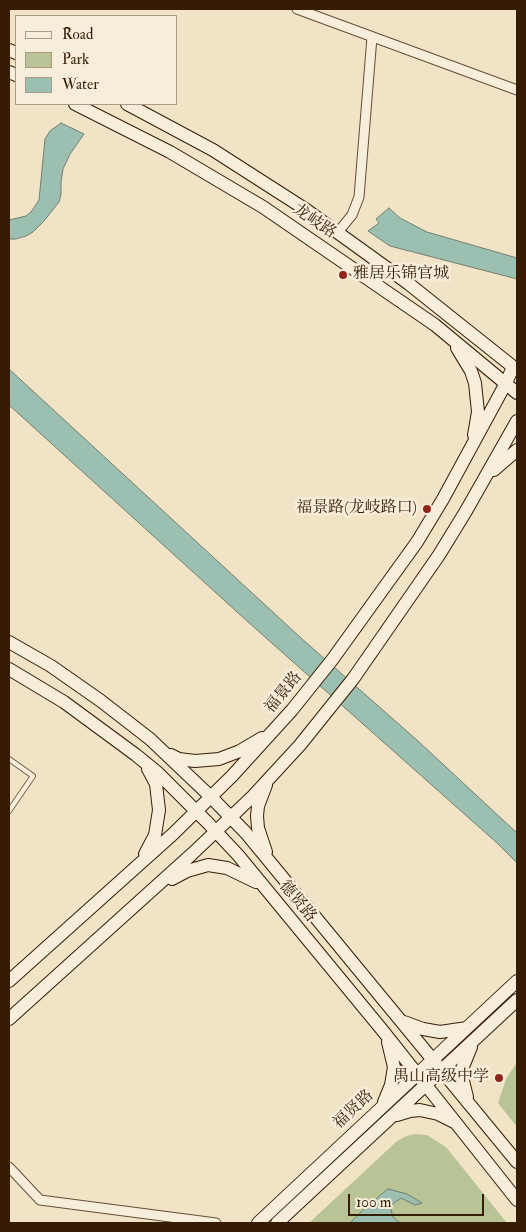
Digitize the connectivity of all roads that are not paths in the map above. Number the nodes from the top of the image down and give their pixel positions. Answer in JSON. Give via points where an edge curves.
{"nodes":[{"id":1,"x":297,"y":9,"type":"edge"},
{"id":2,"x":372,"y":37,"type":"junction"},
{"id":3,"x":517,"y":90,"type":"edge"},
{"id":4,"x":77,"y":105,"type":"edge"},
{"id":5,"x":129,"y":105,"type":"edge"},
{"id":6,"x":338,"y":232,"type":"junction"},
{"id":7,"x":448,"y":336,"type":"junction"},
{"id":8,"x":515,"y":368,"type":"edge"},
{"id":9,"x":506,"y":383,"type":"junction"},
{"id":10,"x":517,"y":393,"type":"edge"},
{"id":11,"x":517,"y":421,"type":"edge"},
{"id":12,"x":470,"y":450,"type":"junction"},
{"id":13,"x":517,"y":450,"type":"edge"},
{"id":14,"x":478,"y":492,"type":"junction"},
{"id":15,"x":9,"y":642,"type":"edge"},
{"id":16,"x":9,"y":669,"type":"edge"},
{"id":17,"x":277,"y":728,"type":"junction"},
{"id":18,"x":163,"y":751,"type":"junction"},
{"id":19,"x":9,"y":759,"type":"edge"},
{"id":20,"x":145,"y":763,"type":"junction"},
{"id":21,"x":267,"y":781,"type":"junction"},
{"id":22,"x":211,"y":797,"type":"junction"},
{"id":23,"x":9,"y":810,"type":"edge"},
{"id":24,"x":196,"y":811,"type":"junction"},
{"id":25,"x":230,"y":817,"type":"junction"},
{"id":26,"x":216,"y":831,"type":"junction"},
{"id":27,"x":270,"y":862,"type":"junction"},
{"id":28,"x":138,"y":865,"type":"junction"},
{"id":29,"x":261,"y":885,"type":"junction"},
{"id":30,"x":156,"y":886,"type":"junction"},
{"id":31,"x":9,"y":981,"type":"edge"},
{"id":32,"x":517,"y":981,"type":"edge"},
{"id":33,"x":517,"y":1000,"type":"edge"},
{"id":34,"x":9,"y":1019,"type":"edge"},
{"id":35,"x":401,"y":1020,"type":"junction"},
{"id":36,"x":467,"y":1028,"type":"junction"},
{"id":37,"x":384,"y":1032,"type":"junction"},
{"id":38,"x":476,"y":1038,"type":"junction"},
{"id":39,"x":433,"y":1059,"type":"junction"},
{"id":40,"x":442,"y":1070,"type":"junction"},
{"id":41,"x":417,"y":1074,"type":"junction"},
{"id":42,"x":426,"y":1085,"type":"junction"},
{"id":43,"x":468,"y":1103,"type":"junction"},
{"id":44,"x":377,"y":1111,"type":"junction"},
{"id":45,"x":392,"y":1116,"type":"junction"},
{"id":46,"x":458,"y":1126,"type":"junction"},
{"id":47,"x":517,"y":1162,"type":"edge"},
{"id":48,"x":9,"y":1167,"type":"edge"},
{"id":49,"x":517,"y":1200,"type":"edge"},
{"id":50,"x":216,"y":1223,"type":"edge"},
{"id":51,"x":258,"y":1223,"type":"edge"},
{"id":52,"x":277,"y":1223,"type":"edge"}],
"edges":[{"from":1,"to":2,"type":"street"},
{"from":2,"to":3,"type":"street"},
{"from":2,"to":6,"type":"street","via":[[359,197],[352,215]]},
{"from":4,"to":7,"type":"street","name":"龙岐路","via":[[232,188],[399,299]]},
{"from":5,"to":6,"type":"street","name":"龙岐路","via":[[236,164]]},
{"from":6,"to":8,"type":"street","name":"龙岐路","via":[[447,312]]},
{"from":7,"to":9,"type":"street","name":"龙岐路"},
{"from":7,"to":12,"type":"street","via":[[465,360],[475,383],[478,412]]},
{"from":8,"to":9,"type":"street","name":"福景路"},
{"from":9,"to":10,"type":"street","name":"龙岐路"},
{"from":9,"to":12,"type":"street","name":"福景路"},
{"from":11,"to":14,"type":"street"},
{"from":12,"to":17,"type":"street","name":"福景路","via":[[417,542],[332,660]]},
{"from":13,"to":14,"type":"street","via":[[502,462]]},
{"from":14,"to":21,"type":"street","via":[[439,555],[353,678],[300,746]]},
{"from":15,"to":18,"type":"street","name":"德贤路","via":[[83,687]]},
{"from":16,"to":20,"type":"street","name":"德贤路","via":[[64,702]]},
{"from":17,"to":18,"type":"street","via":[[240,751],[218,759],[179,759]]},
{"from":17,"to":22,"type":"street","name":"福景路"},
{"from":18,"to":22,"type":"street","name":"德贤路"},
{"from":19,"to":23,"type":"lane","via":[[33,776]]},
{"from":20,"to":24,"type":"street","name":"德贤路"},
{"from":20,"to":28,"type":"street","via":[[159,798],[158,825]]},
{"from":21,"to":25,"type":"street"},
{"from":21,"to":27,"type":"street","via":[[257,816]]},
{"from":22,"to":24,"type":"street","name":"福景路"},
{"from":22,"to":25,"type":"street","name":"德贤路"},
{"from":24,"to":26,"type":"street","name":"德贤路"},
{"from":24,"to":28,"type":"street","name":"福景路"},
{"from":25,"to":26,"type":"street"},
{"from":25,"to":27,"type":"street","name":"德贤路"},
{"from":26,"to":29,"type":"street","name":"德贤路"},
{"from":26,"to":30,"type":"street"},
{"from":27,"to":35,"type":"street","name":"德贤路"},
{"from":28,"to":31,"type":"street","name":"福景路"},
{"from":29,"to":30,"type":"street","via":[[227,868],[208,865]]},
{"from":29,"to":37,"type":"street","name":"德贤路"},
{"from":30,"to":34,"type":"street"},
{"from":32,"to":36,"type":"street","name":"福贤路"},
{"from":33,"to":38,"type":"street","name":"福贤路"},
{"from":35,"to":36,"type":"street","via":[[440,1032]]},
{"from":35,"to":39,"type":"street","name":"德贤路"},
{"from":36,"to":39,"type":"street","name":"福贤路"},
{"from":37,"to":41,"type":"street","name":"德贤路"},
{"from":37,"to":44,"type":"street","via":[[394,1067],[391,1085]]},
{"from":38,"to":40,"type":"street","name":"福贤路"},
{"from":38,"to":43,"type":"street","via":[[462,1069]]},
{"from":39,"to":40,"type":"street","name":"德贤路"},
{"from":39,"to":41,"type":"street","name":"福贤路"},
{"from":40,"to":42,"type":"street","name":"福贤路"},
{"from":40,"to":43,"type":"street","name":"德贤路"},
{"from":41,"to":42,"type":"street","name":"德贤路"},
{"from":41,"to":44,"type":"street","name":"福贤路"},
{"from":42,"to":45,"type":"street","name":"福贤路"},
{"from":42,"to":46,"type":"street","name":"德贤路"},
{"from":43,"to":47,"type":"street","name":"德贤路"},
{"from":44,"to":51,"type":"street","name":"福贤路"},
{"from":45,"to":46,"type":"street","via":[[420,1110],[446,1117]]},
{"from":45,"to":52,"type":"street","name":"福贤路"},
{"from":46,"to":49,"type":"street","name":"德贤路"},
{"from":48,"to":50,"type":"street","via":[[40,1200]]}]}
